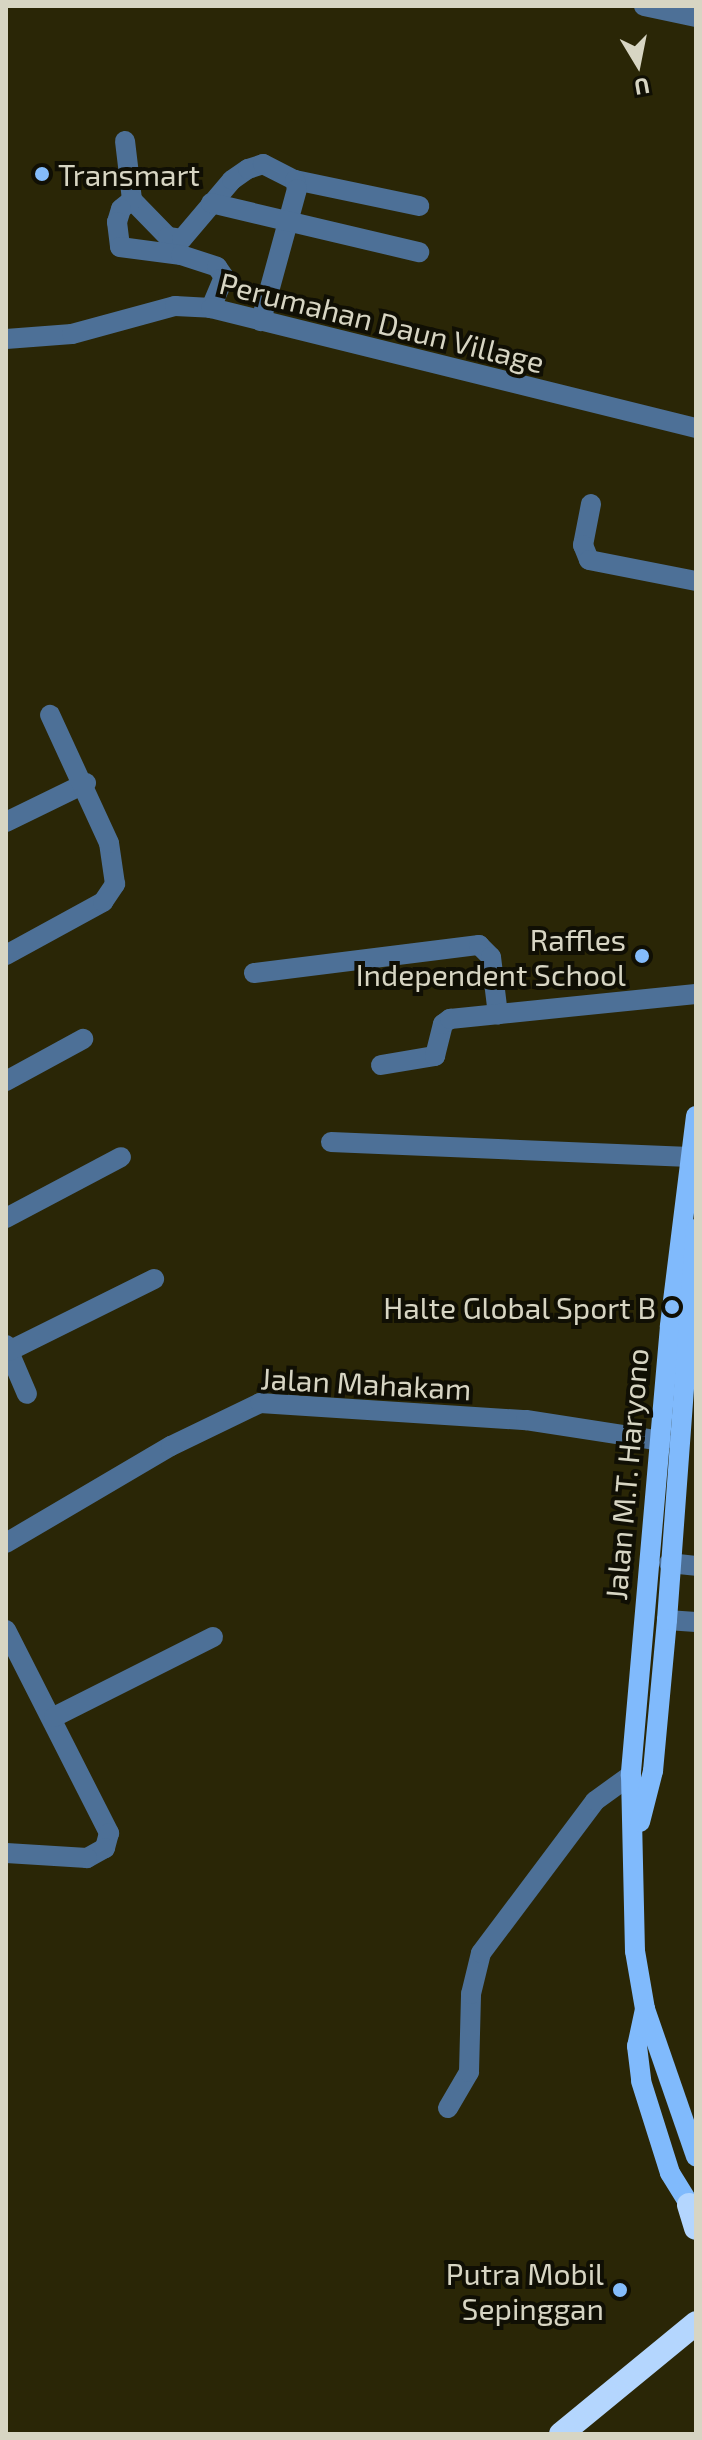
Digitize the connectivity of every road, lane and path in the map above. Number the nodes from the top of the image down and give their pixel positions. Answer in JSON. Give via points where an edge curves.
{"nodes":[{"id":1,"x":644,"y":6,"type":"edge"},
{"id":2,"x":696,"y":17,"type":"edge"},
{"id":3,"x":125,"y":141,"type":"dead end"},
{"id":4,"x":295,"y":180,"type":"junction"},
{"id":5,"x":132,"y":200,"type":"junction"},
{"id":6,"x":211,"y":203,"type":"junction"},
{"id":7,"x":419,"y":206,"type":"dead end"},
{"id":8,"x":288,"y":224,"type":"junction"},
{"id":9,"x":166,"y":245,"type":"junction"},
{"id":10,"x":419,"y":252,"type":"dead end"},
{"id":11,"x":211,"y":308,"type":"junction"},
{"id":12,"x":261,"y":321,"type":"junction"},
{"id":13,"x":6,"y":339,"type":"edge"},
{"id":14,"x":696,"y":428,"type":"edge"},
{"id":15,"x":591,"y":504,"type":"dead end"},
{"id":16,"x":696,"y":581,"type":"edge"},
{"id":17,"x":50,"y":715,"type":"dead end"},
{"id":18,"x":86,"y":783,"type":"junction"},
{"id":19,"x":6,"y":822,"type":"edge"},
{"id":20,"x":6,"y":955,"type":"edge"},
{"id":21,"x":254,"y":973,"type":"dead end"},
{"id":22,"x":696,"y":994,"type":"edge"},
{"id":23,"x":498,"y":1015,"type":"junction"},
{"id":24,"x":83,"y":1039,"type":"dead end"},
{"id":25,"x":381,"y":1065,"type":"dead end"},
{"id":26,"x":6,"y":1081,"type":"edge"},
{"id":27,"x":696,"y":1116,"type":"edge"},
{"id":28,"x":331,"y":1142,"type":"dead end"},
{"id":29,"x":121,"y":1157,"type":"dead end"},
{"id":30,"x":690,"y":1157,"type":"junction"},
{"id":31,"x":6,"y":1218,"type":"edge"},
{"id":32,"x":695,"y":1250,"type":"edge"},
{"id":33,"x":154,"y":1279,"type":"dead end"},
{"id":34,"x":7,"y":1348,"type":"edge"},
{"id":35,"x":27,"y":1394,"type":"dead end"},
{"id":36,"x":662,"y":1441,"type":"junction"},
{"id":37,"x":668,"y":1469,"type":"junction"},
{"id":38,"x":6,"y":1543,"type":"edge"},
{"id":39,"x":669,"y":1563,"type":"junction"},
{"id":40,"x":696,"y":1566,"type":"edge"},
{"id":41,"x":667,"y":1620,"type":"junction"},
{"id":42,"x":696,"y":1622,"type":"edge"},
{"id":43,"x":6,"y":1630,"type":"edge"},
{"id":44,"x":213,"y":1637,"type":"dead end"},
{"id":45,"x":54,"y":1717,"type":"junction"},
{"id":46,"x":631,"y":1775,"type":"junction"},
{"id":47,"x":636,"y":1838,"type":"junction"},
{"id":48,"x":6,"y":1853,"type":"edge"},
{"id":49,"x":645,"y":2009,"type":"junction"},
{"id":50,"x":448,"y":2108,"type":"dead end"},
{"id":51,"x":696,"y":2156,"type":"edge"},
{"id":52,"x":694,"y":2216,"type":"edge"},
{"id":53,"x":696,"y":2323,"type":"edge"},
{"id":54,"x":581,"y":2426,"type":"edge"},
{"id":55,"x":561,"y":2434,"type":"edge"}],
"edges":[{"from":1,"to":2,"type":"street"},
{"from":3,"to":5,"type":"street"},
{"from":4,"to":6,"type":"street","via":[[258,165],[232,180]]},
{"from":4,"to":7,"type":"street"},
{"from":4,"to":8,"type":"street"},
{"from":5,"to":9,"type":"street"},
{"from":5,"to":9,"type":"street","via":[[117,222],[120,247]]},
{"from":6,"to":8,"type":"street"},
{"from":6,"to":9,"type":"street","via":[[191,234]]},
{"from":8,"to":10,"type":"street"},
{"from":8,"to":12,"type":"street"},
{"from":9,"to":11,"type":"street","via":[[222,272]]},
{"from":11,"to":12,"type":"street","name":"Perumahan Daun Village"},
{"from":11,"to":13,"type":"street","name":"Perumahan Daun Village","via":[[175,306],[72,334]]},
{"from":12,"to":14,"type":"street","name":"Perumahan Daun Village"},
{"from":15,"to":16,"type":"street","via":[[583,545],[589,560]]},
{"from":17,"to":18,"type":"street"},
{"from":18,"to":19,"type":"street"},
{"from":18,"to":20,"type":"street","via":[[109,843],[115,884],[111,894]]},
{"from":21,"to":23,"type":"street","via":[[479,945],[491,957]]},
{"from":22,"to":23,"type":"street"},
{"from":23,"to":25,"type":"street","via":[[450,1019],[443,1024],[435,1056]]},
{"from":24,"to":26,"type":"street"},
{"from":27,"to":30,"type":"main road","name":"Jalan M.T. Haryono"},
{"from":28,"to":30,"type":"street"},
{"from":29,"to":31,"type":"street"},
{"from":30,"to":36,"type":"main road","name":"Jalan M.T. Haryono"},
{"from":32,"to":37,"type":"main road","name":"Jalan M.T. Haryono"},
{"from":33,"to":34,"type":"street"},
{"from":34,"to":35,"type":"street"},
{"from":36,"to":37,"type":"main road","name":"Jalan M.T. Haryono"},
{"from":36,"to":38,"type":"street","name":"Jalan Mahakam","via":[[526,1420],[260,1403],[171,1446]]},
{"from":37,"to":39,"type":"main road","name":"Jalan M.T. Haryono"},
{"from":37,"to":46,"type":"main road","name":"Jalan M.T. Haryono"},
{"from":39,"to":40,"type":"street"},
{"from":39,"to":41,"type":"main road","name":"Jalan M.T. Haryono"},
{"from":41,"to":42,"type":"street"},
{"from":41,"to":47,"type":"main road","name":"Jalan M.T. Haryono","via":[[653,1771]]},
{"from":43,"to":45,"type":"street"},
{"from":44,"to":45,"type":"street"},
{"from":45,"to":48,"type":"street","via":[[106,1820],[105,1848],[87,1858]]},
{"from":46,"to":47,"type":"main road","name":"Jalan M.T. Haryono"},
{"from":46,"to":50,"type":"street","via":[[595,1801],[481,1953],[471,1994],[469,2072]]},
{"from":47,"to":49,"type":"main road","name":"Jalan M.T. Haryono","via":[[635,1951]]},
{"from":49,"to":51,"type":"main road","name":"Jalan M.T. Haryono"},
{"from":49,"to":52,"type":"main road","name":"Jalan M.T. Haryono","via":[[637,2046],[641,2081],[670,2173]]},
{"from":53,"to":54,"type":"highway"},
{"from":54,"to":55,"type":"highway"}]}
